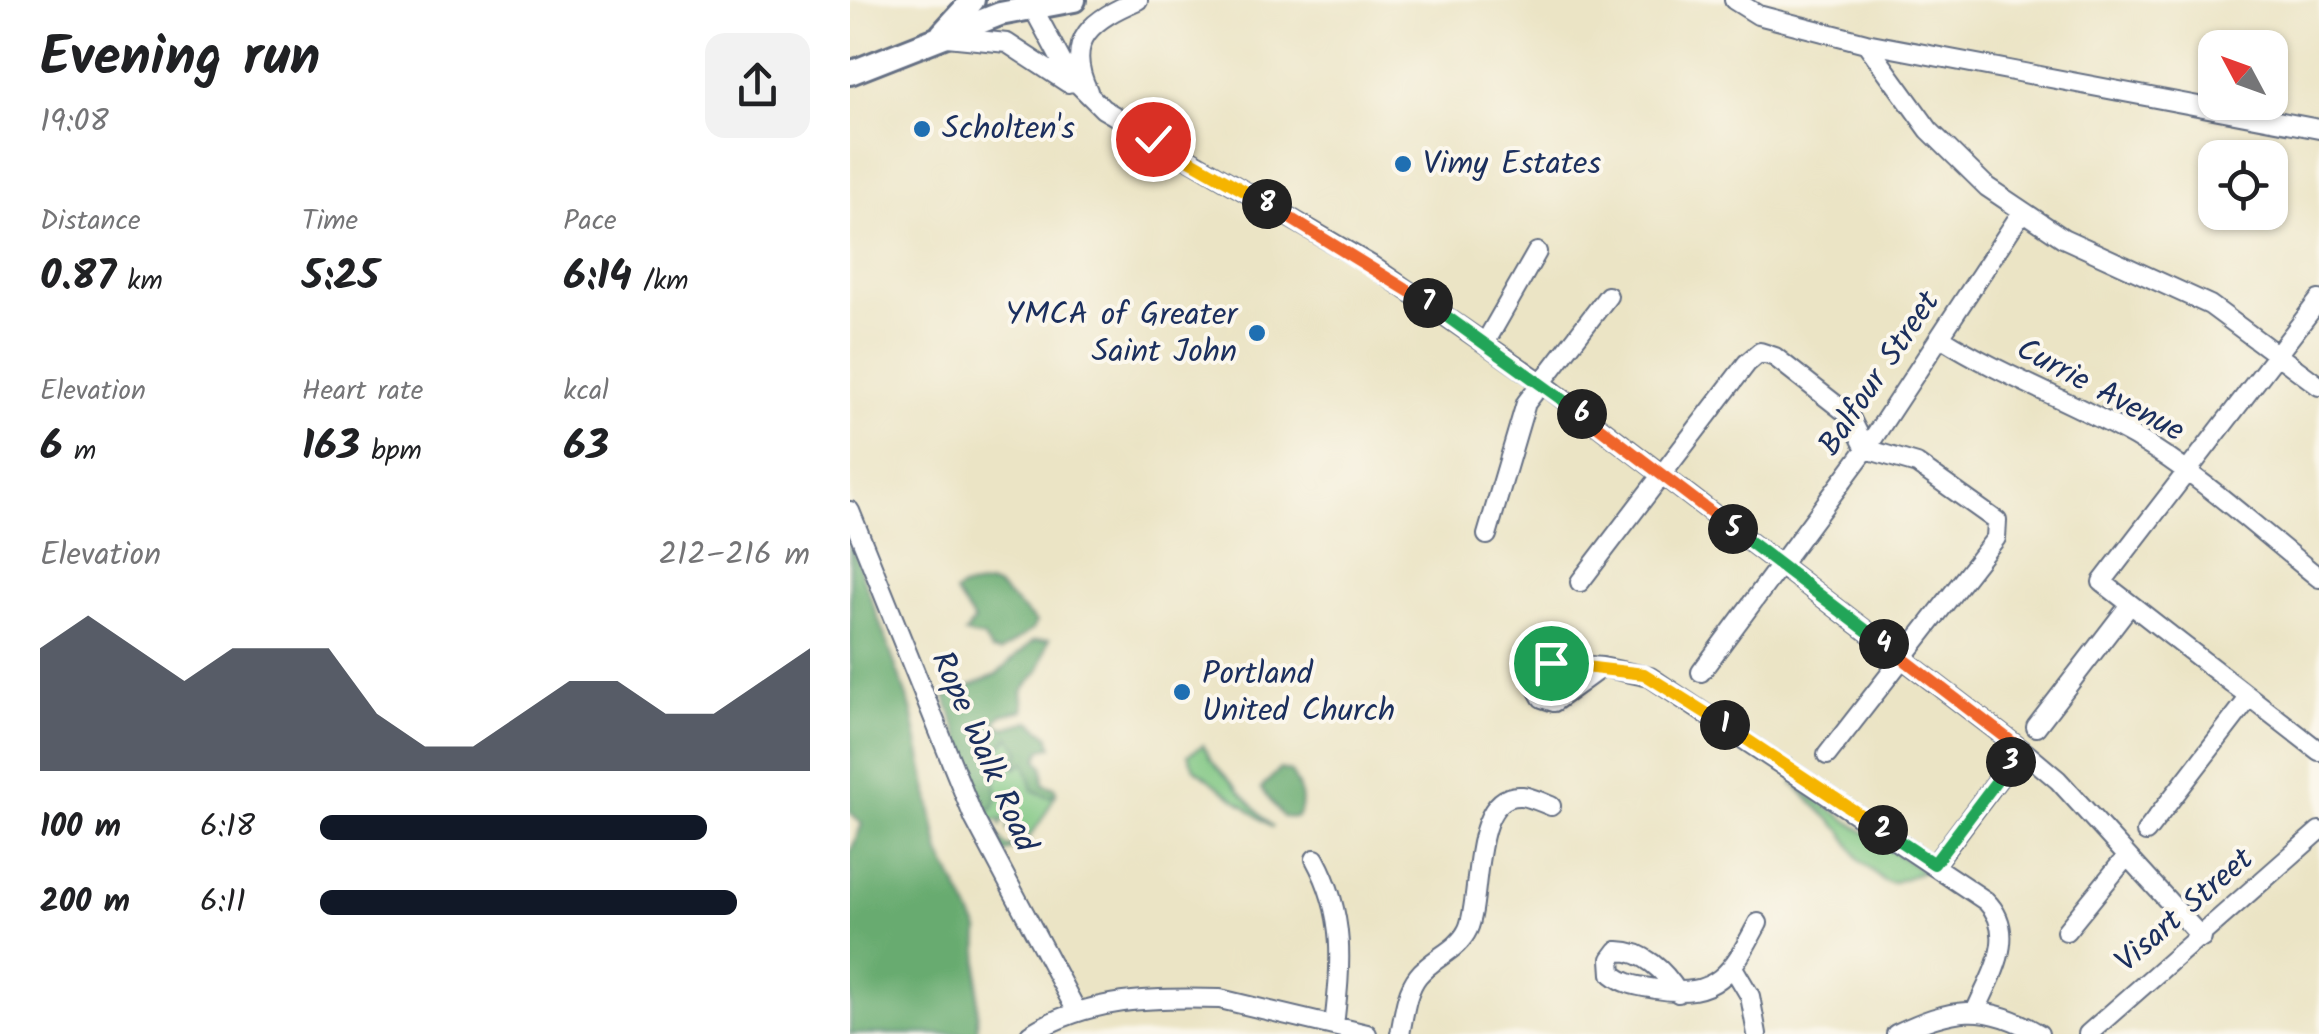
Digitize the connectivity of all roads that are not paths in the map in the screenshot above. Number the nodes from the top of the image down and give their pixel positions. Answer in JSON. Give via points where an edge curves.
{"nodes":[{"id":1,"x":973,"y":0,"type":"edge"},
{"id":2,"x":1074,"y":0,"type":"edge"},
{"id":3,"x":1138,"y":0,"type":"edge"},
{"id":4,"x":1734,"y":0,"type":"edge"},
{"id":5,"x":1031,"y":4,"type":"edge"},
{"id":6,"x":940,"y":37,"type":"junction"},
{"id":7,"x":1866,"y":43,"type":"junction"},
{"id":8,"x":850,"y":73,"type":"edge"},
{"id":9,"x":1092,"y":100,"type":"junction"},
{"id":10,"x":2319,"y":129,"type":"edge"},
{"id":11,"x":2022,"y":212,"type":"junction"},
{"id":12,"x":1537,"y":252,"type":"dead end"},
{"id":13,"x":1608,"y":296,"type":"dead end"},
{"id":14,"x":2319,"y":300,"type":"edge"},
{"id":15,"x":1942,"y":338,"type":"junction"},
{"id":16,"x":1485,"y":343,"type":"junction"},
{"id":17,"x":2277,"y":354,"type":"junction"},
{"id":18,"x":1542,"y":383,"type":"junction"},
{"id":19,"x":2319,"y":386,"type":"edge"},
{"id":20,"x":1866,"y":449,"type":"junction"},
{"id":21,"x":2184,"y":470,"type":"junction"},
{"id":22,"x":1662,"y":474,"type":"junction"},
{"id":23,"x":850,"y":511,"type":"edge"},
{"id":24,"x":1487,"y":535,"type":"dead end"},
{"id":25,"x":1780,"y":565,"type":"junction"},
{"id":26,"x":2319,"y":578,"type":"edge"},
{"id":27,"x":1580,"y":582,"type":"dead end"},
{"id":28,"x":2129,"y":606,"type":"junction"},
{"id":29,"x":1902,"y":658,"type":"junction"},
{"id":30,"x":1602,"y":668,"type":"dead end"},
{"id":31,"x":1702,"y":672,"type":"dead end"},
{"id":32,"x":2249,"y":698,"type":"junction"},
{"id":33,"x":2036,"y":727,"type":"dead end"},
{"id":34,"x":2021,"y":749,"type":"junction"},
{"id":35,"x":2319,"y":751,"type":"edge"},
{"id":36,"x":1827,"y":755,"type":"dead end"},
{"id":37,"x":1551,"y":806,"type":"dead end"},
{"id":38,"x":2319,"y":831,"type":"edge"},
{"id":39,"x":2146,"y":832,"type":"dead end"},
{"id":40,"x":2126,"y":856,"type":"junction"},
{"id":41,"x":1315,"y":859,"type":"dead end"},
{"id":42,"x":1934,"y":864,"type":"junction"},
{"id":43,"x":1758,"y":923,"type":"dead end"},
{"id":44,"x":2066,"y":931,"type":"dead end"},
{"id":45,"x":2202,"y":938,"type":"junction"},
{"id":46,"x":1734,"y":969,"type":"junction"},
{"id":47,"x":1678,"y":993,"type":"dead end"},
{"id":48,"x":1076,"y":1010,"type":"junction"},
{"id":49,"x":1976,"y":1010,"type":"junction"},
{"id":50,"x":1323,"y":1028,"type":"edge"},
{"id":51,"x":1030,"y":1034,"type":"edge"},
{"id":52,"x":1367,"y":1034,"type":"edge"},
{"id":53,"x":1400,"y":1034,"type":"edge"},
{"id":54,"x":1757,"y":1034,"type":"edge"},
{"id":55,"x":1896,"y":1034,"type":"edge"},
{"id":56,"x":2039,"y":1034,"type":"edge"},
{"id":57,"x":2088,"y":1034,"type":"edge"}],
"edges":[{"from":1,"to":6,"type":"main road"},
{"from":2,"to":5,"type":"main road"},
{"from":3,"to":9,"type":"street","via":[[1098,19],[1084,34],[1080,68]]},
{"from":4,"to":7,"type":"street","via":[[1758,16]]},
{"from":5,"to":6,"type":"main road"},
{"from":5,"to":9,"type":"street","via":[[1059,60]]},
{"from":6,"to":8,"type":"main road"},
{"from":6,"to":9,"type":"street","via":[[1008,42]]},
{"from":7,"to":10,"type":"street"},
{"from":7,"to":11,"type":"street","via":[[1930,130]]},
{"from":9,"to":16,"type":"street","via":[[1357,257]]},
{"from":11,"to":15,"type":"street","name":"Balfour Street"},
{"from":11,"to":17,"type":"street","via":[[2063,238],[2199,298]]},
{"from":12,"to":16,"type":"street"},
{"from":13,"to":18,"type":"street"},
{"from":14,"to":17,"type":"street"},
{"from":15,"to":20,"type":"street","name":"Balfour Street"},
{"from":15,"to":21,"type":"street","name":"Currie Avenue","via":[[2010,379],[2112,424]]},
{"from":16,"to":18,"type":"street"},
{"from":17,"to":19,"type":"street"},
{"from":17,"to":21,"type":"street"},
{"from":18,"to":22,"type":"street"},
{"from":18,"to":24,"type":"street","via":[[1526,403]]},
{"from":20,"to":22,"type":"street","via":[[1849,415],[1760,352]]},
{"from":20,"to":25,"type":"street","name":"Balfour Street"},
{"from":20,"to":29,"type":"street","via":[[1917,464],[1997,522],[1996,538]]},
{"from":21,"to":26,"type":"street","name":"Currie Avenue"},
{"from":21,"to":28,"type":"street","via":[[2102,582]]},
{"from":22,"to":25,"type":"street"},
{"from":22,"to":27,"type":"street"},
{"from":23,"to":48,"type":"street","name":"Rope Walk Road","via":[[974,818]]},
{"from":25,"to":29,"type":"street"},
{"from":25,"to":31,"type":"street","name":"Balfour Street"},
{"from":28,"to":32,"type":"street"},
{"from":28,"to":33,"type":"street"},
{"from":29,"to":34,"type":"street"},
{"from":29,"to":36,"type":"street"},
{"from":30,"to":42,"type":"street","via":[[1638,672],[1672,689]]},
{"from":32,"to":35,"type":"street"},
{"from":32,"to":39,"type":"street"},
{"from":34,"to":40,"type":"street"},
{"from":34,"to":42,"type":"street"},
{"from":37,"to":53,"type":"street","via":[[1509,798],[1490,817],[1471,923],[1458,945],[1415,979]]},
{"from":38,"to":45,"type":"street","name":"Visart Street"},
{"from":40,"to":44,"type":"street"},
{"from":40,"to":45,"type":"street"},
{"from":41,"to":50,"type":"street","via":[[1337,907],[1342,938]]},
{"from":42,"to":49,"type":"street","via":[[1986,901],[2001,922],[2002,947]]},
{"from":43,"to":46,"type":"street"},
{"from":45,"to":57,"type":"street","name":"Visart Street"},
{"from":46,"to":47,"type":"street","via":[[1708,988]]},
{"from":46,"to":54,"type":"street","via":[[1750,996]]},
{"from":48,"to":50,"type":"street","via":[[1106,1002],[1220,1000]]},
{"from":48,"to":51,"type":"street"},
{"from":49,"to":55,"type":"street","via":[[1942,1014]]},
{"from":49,"to":56,"type":"street"},
{"from":50,"to":52,"type":"street"}]}
